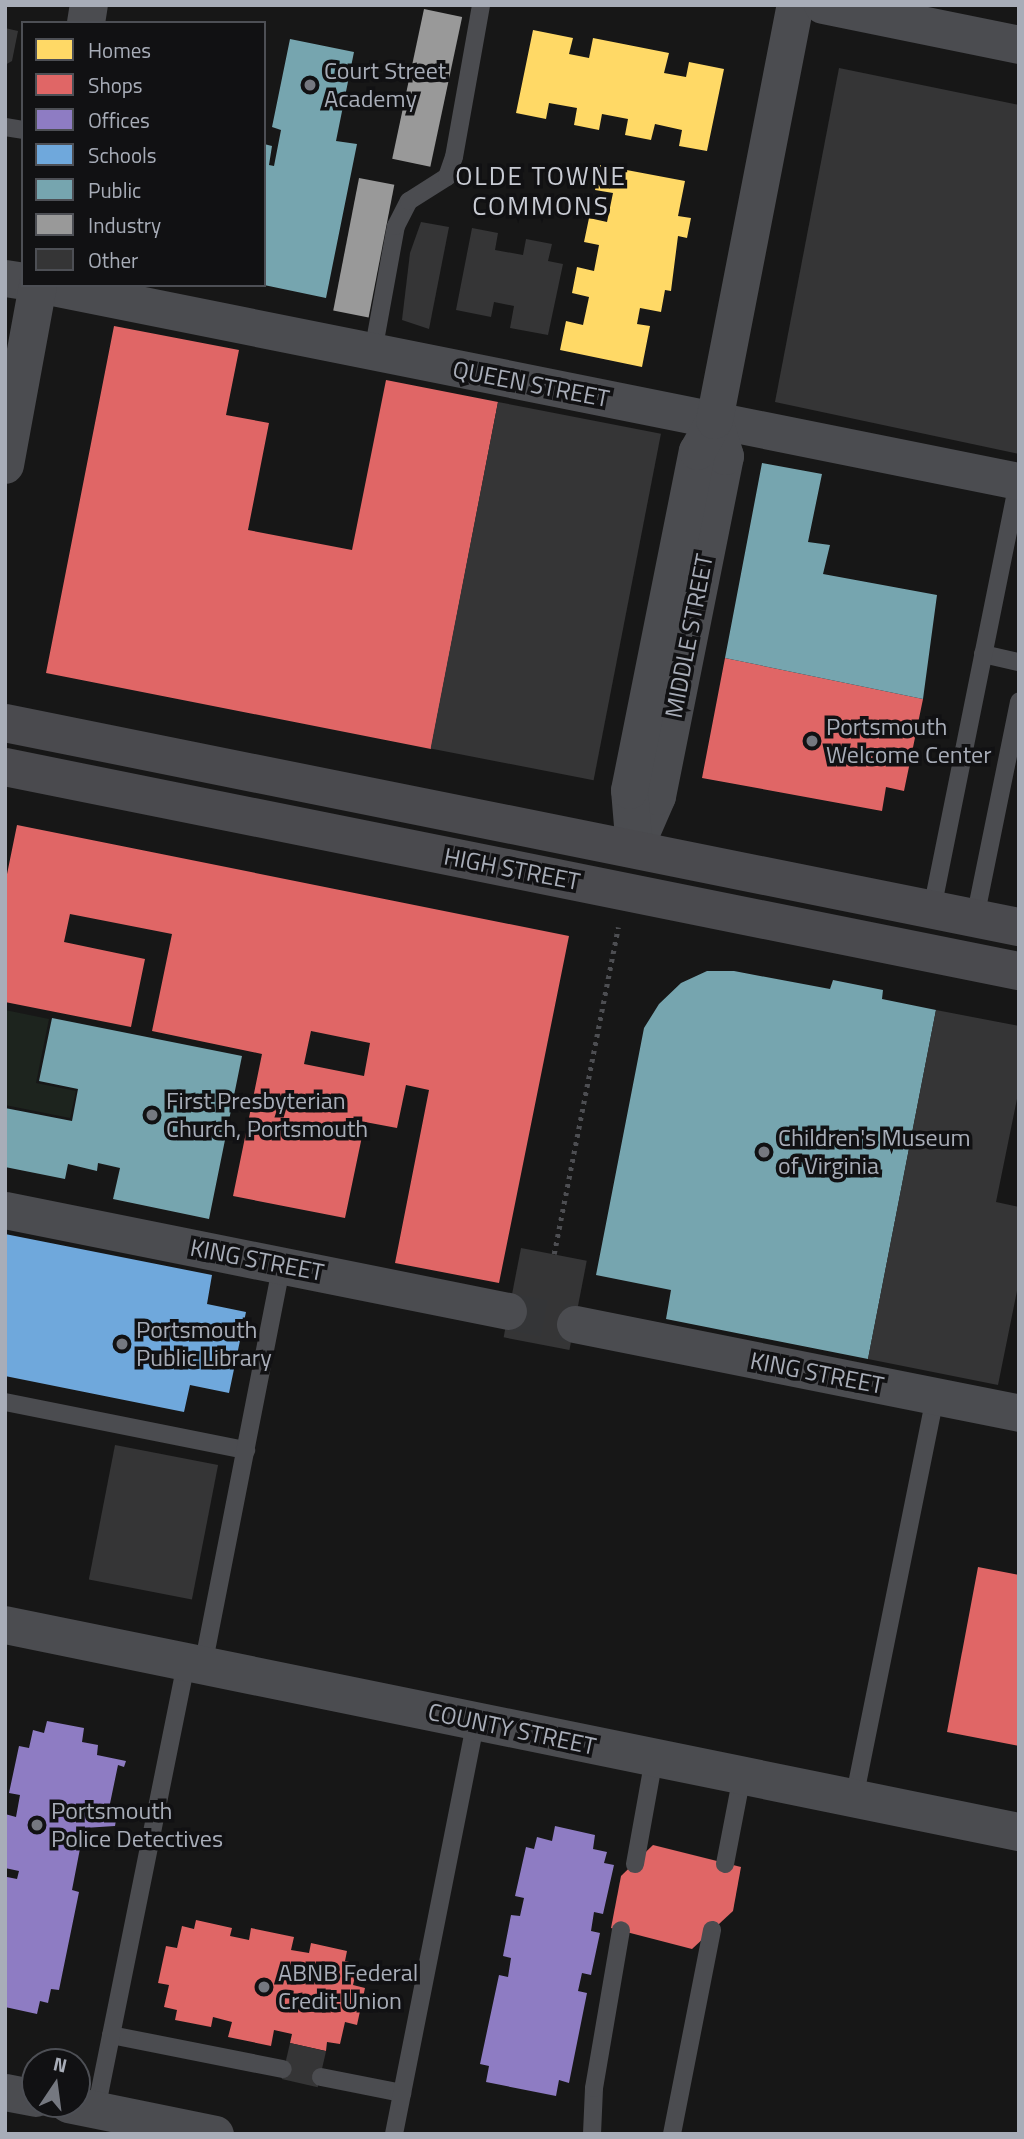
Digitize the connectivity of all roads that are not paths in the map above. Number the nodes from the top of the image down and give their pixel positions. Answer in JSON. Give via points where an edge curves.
{"nodes":[{"id":1,"x":481,"y":5,"type":"edge"},
{"id":2,"x":795,"y":5,"type":"edge"},
{"id":3,"x":823,"y":5,"type":"edge"},
{"id":4,"x":1019,"y":45,"type":"edge"},
{"id":5,"x":41,"y":287,"type":"edge"},
{"id":6,"x":51,"y":287,"type":"edge"},
{"id":7,"x":373,"y":352,"type":"junction"},
{"id":8,"x":714,"y":421,"type":"junction"},
{"id":9,"x":5,"y":465,"type":"edge"},
{"id":10,"x":1018,"y":481,"type":"edge"},
{"id":11,"x":983,"y":654,"type":"junction"},
{"id":12,"x":1019,"y":662,"type":"edge"},
{"id":13,"x":1019,"y":701,"type":"edge"},
{"id":14,"x":5,"y":723,"type":"edge"},
{"id":15,"x":5,"y":767,"type":"edge"},
{"id":16,"x":634,"y":849,"type":"junction"},
{"id":17,"x":625,"y":892,"type":"junction"},
{"id":18,"x":932,"y":909,"type":"junction"},
{"id":19,"x":975,"y":918,"type":"junction"},
{"id":20,"x":1019,"y":927,"type":"edge"},
{"id":21,"x":1019,"y":971,"type":"edge"},
{"id":22,"x":5,"y":1209,"type":"edge"},
{"id":23,"x":282,"y":1265,"type":"junction"},
{"id":24,"x":508,"y":1311,"type":"tunnel mouth"},
{"id":25,"x":575,"y":1324,"type":"tunnel mouth"},
{"id":26,"x":935,"y":1396,"type":"junction"},
{"id":27,"x":5,"y":1402,"type":"edge"},
{"id":28,"x":1019,"y":1413,"type":"edge"},
{"id":29,"x":246,"y":1450,"type":"junction"},
{"id":30,"x":5,"y":1625,"type":"edge"},
{"id":31,"x":195,"y":1664,"type":"junction"},
{"id":32,"x":477,"y":1721,"type":"junction"},
{"id":33,"x":654,"y":1758,"type":"junction"},
{"id":34,"x":742,"y":1776,"type":"junction"},
{"id":35,"x":854,"y":1799,"type":"junction"},
{"id":36,"x":1019,"y":1832,"type":"edge"},
{"id":37,"x":635,"y":1864,"type":"dead end"},
{"id":38,"x":725,"y":1864,"type":"dead end"},
{"id":39,"x":621,"y":1930,"type":"dead end"},
{"id":40,"x":712,"y":1930,"type":"dead end"},
{"id":41,"x":111,"y":2035,"type":"junction"},
{"id":42,"x":284,"y":2069,"type":"dead end"},
{"id":43,"x":321,"y":2077,"type":"dead end"},
{"id":44,"x":91,"y":2085,"type":"edge"},
{"id":45,"x":402,"y":2093,"type":"junction"},
{"id":46,"x":91,"y":2109,"type":"edge"},
{"id":47,"x":215,"y":2134,"type":"edge"},
{"id":48,"x":394,"y":2134,"type":"edge"},
{"id":49,"x":592,"y":2134,"type":"edge"},
{"id":50,"x":672,"y":2134,"type":"edge"}],
"edges":[{"from":1,"to":7,"type":"lane","via":[[454,157],[447,177],[409,201],[396,226]]},
{"from":2,"to":8,"type":"street","name":"MIDDLE STREET"},
{"from":3,"to":4,"type":"street"},
{"from":5,"to":9,"type":"street"},
{"from":6,"to":7,"type":"street","name":"QUEEN STREET"},
{"from":7,"to":8,"type":"street","name":"QUEEN STREET"},
{"from":8,"to":10,"type":"street","name":"QUEEN STREET"},
{"from":8,"to":16,"type":"street","name":"MIDDLE STREET","via":[[697,451],[629,790]]},
{"from":10,"to":11,"type":"lane"},
{"from":11,"to":12,"type":"lane"},
{"from":11,"to":18,"type":"lane"},
{"from":13,"to":19,"type":"lane"},
{"from":14,"to":16,"type":"main road","name":"HIGH STREET"},
{"from":15,"to":17,"type":"main road","name":"HIGH STREET"},
{"from":16,"to":17,"type":"street","name":"MIDDLE STREET"},
{"from":16,"to":18,"type":"main road","name":"HIGH STREET"},
{"from":17,"to":21,"type":"main road","name":"HIGH STREET"},
{"from":18,"to":19,"type":"main road","name":"HIGH STREET"},
{"from":19,"to":20,"type":"main road","name":"HIGH STREET"},
{"from":22,"to":23,"type":"street","name":"KING STREET"},
{"from":23,"to":24,"type":"street","name":"KING STREET"},
{"from":23,"to":29,"type":"lane"},
{"from":25,"to":26,"type":"street","name":"KING STREET"},
{"from":26,"to":28,"type":"street","name":"KING STREET"},
{"from":26,"to":35,"type":"lane"},
{"from":27,"to":29,"type":"lane"},
{"from":29,"to":31,"type":"lane"},
{"from":30,"to":31,"type":"street","name":"COUNTY STREET"},
{"from":31,"to":32,"type":"street","name":"COUNTY STREET"},
{"from":31,"to":41,"type":"lane"},
{"from":32,"to":33,"type":"street","name":"COUNTY STREET"},
{"from":32,"to":45,"type":"lane"},
{"from":33,"to":34,"type":"street","name":"COUNTY STREET"},
{"from":33,"to":37,"type":"lane"},
{"from":34,"to":35,"type":"street","name":"COUNTY STREET"},
{"from":34,"to":38,"type":"lane"},
{"from":35,"to":36,"type":"street","name":"COUNTY STREET"},
{"from":39,"to":49,"type":"lane","via":[[594,2088]]},
{"from":40,"to":50,"type":"lane"},
{"from":41,"to":42,"type":"lane"},
{"from":41,"to":44,"type":"lane"},
{"from":43,"to":45,"type":"lane"},
{"from":45,"to":48,"type":"lane"},
{"from":46,"to":47,"type":"street"}]}
